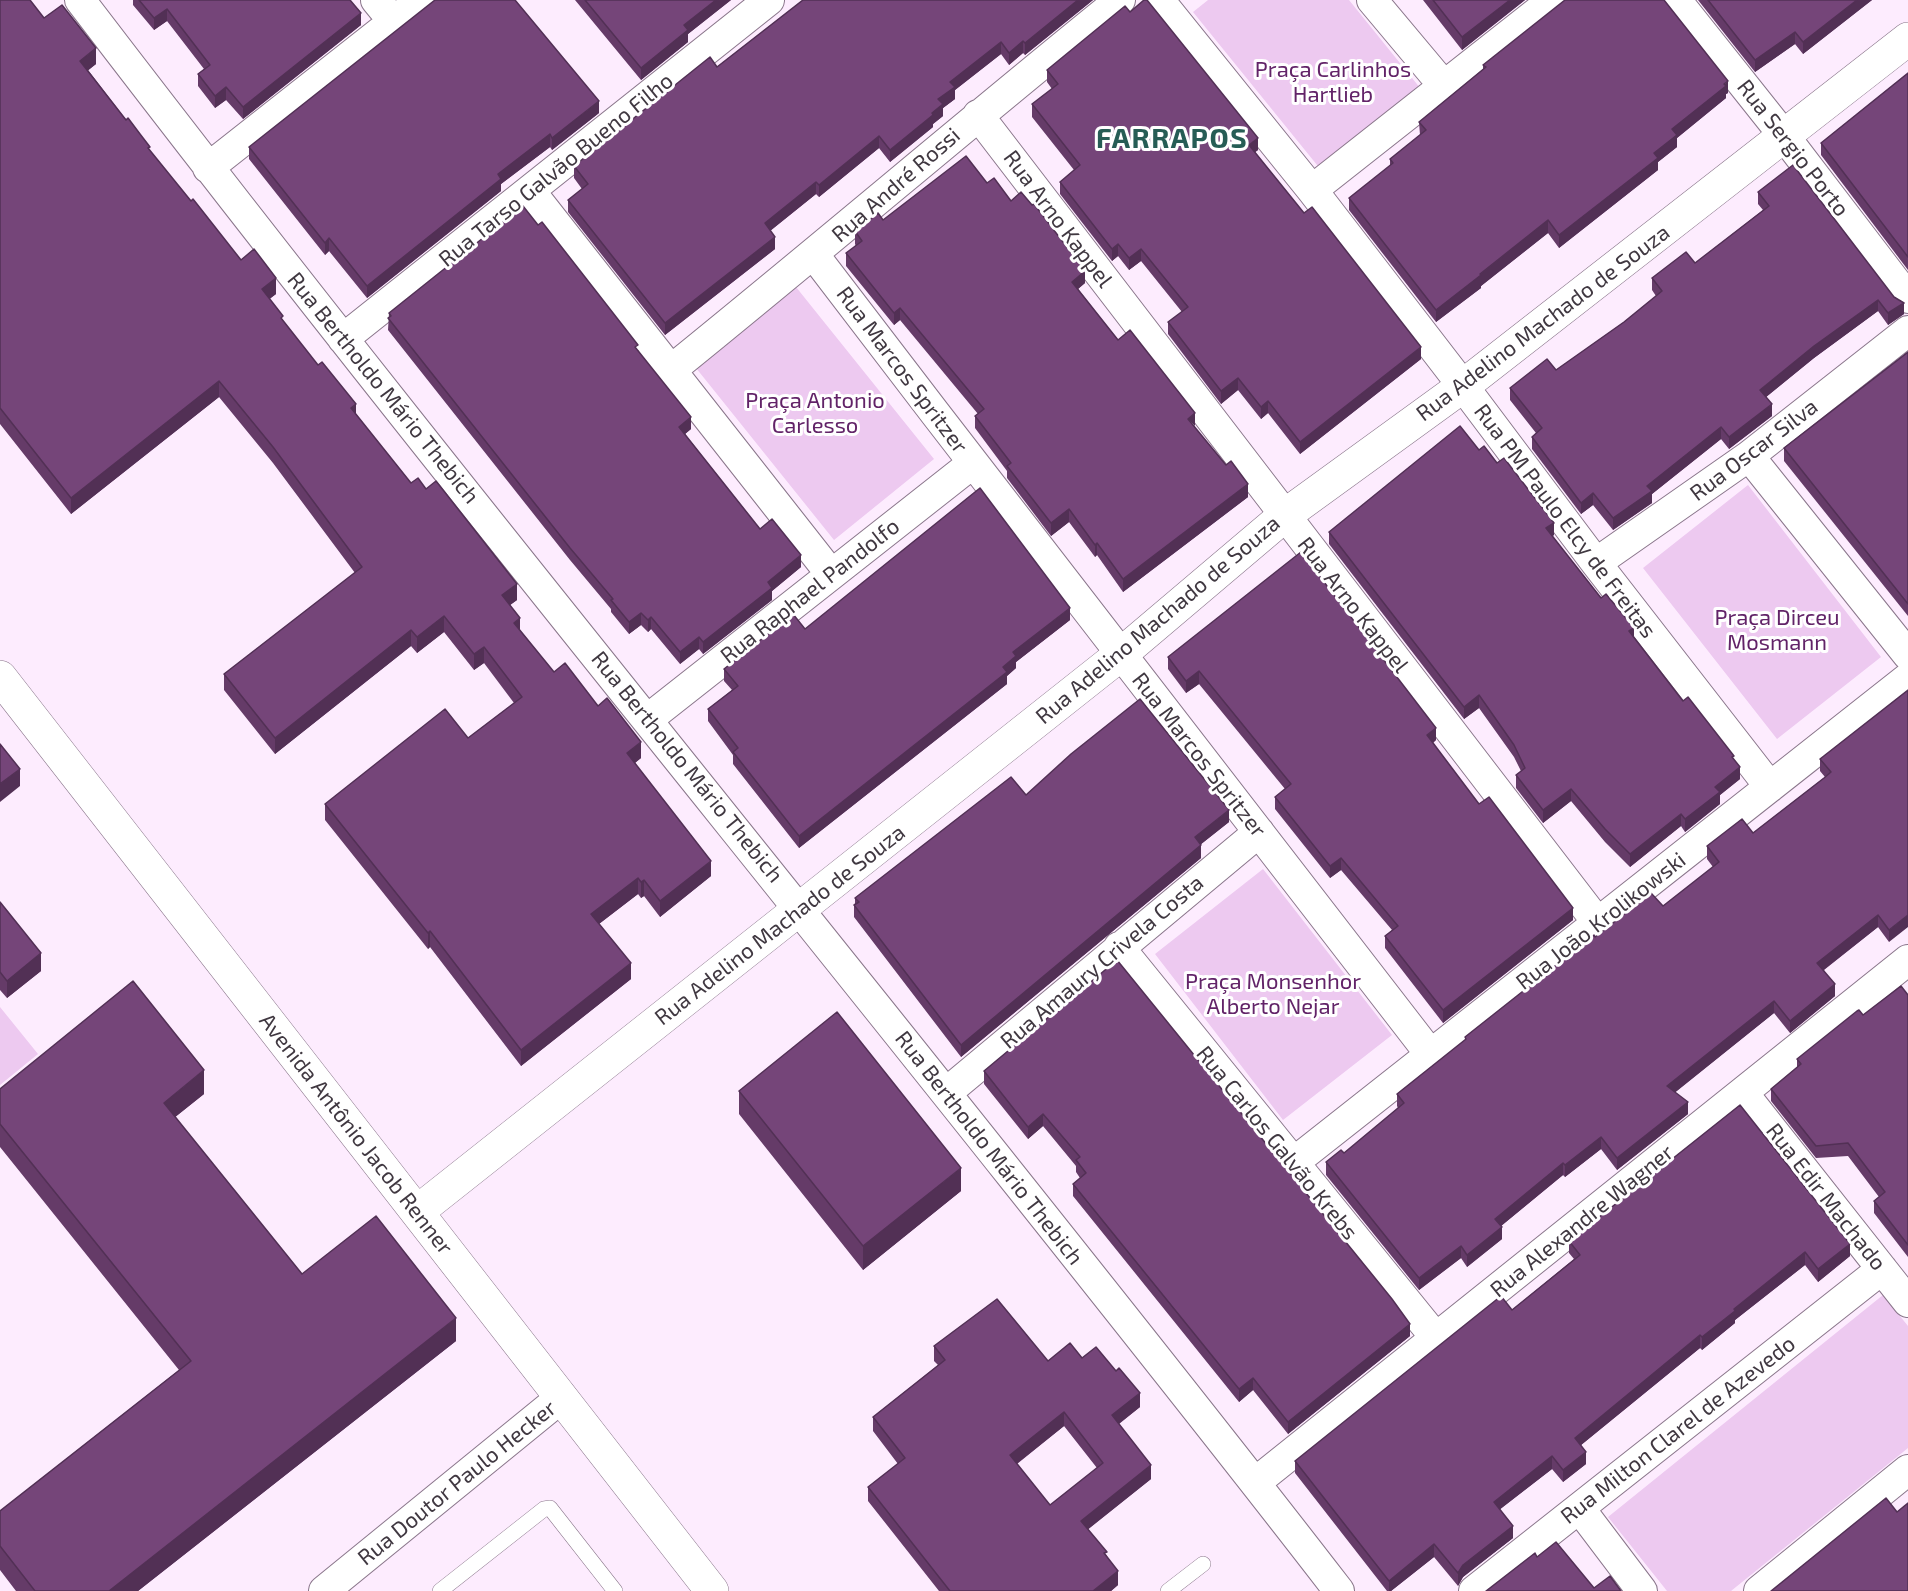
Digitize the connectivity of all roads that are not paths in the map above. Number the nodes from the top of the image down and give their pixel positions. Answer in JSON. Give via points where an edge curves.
{"nodes":[{"id":1,"x":80,"y":0,"type":"edge"},
{"id":2,"x":421,"y":0,"type":"edge"},
{"id":3,"x":769,"y":0,"type":"edge"},
{"id":4,"x":1120,"y":0,"type":"edge"},
{"id":5,"x":1159,"y":0,"type":"edge"},
{"id":6,"x":1372,"y":0,"type":"edge"},
{"id":7,"x":1552,"y":0,"type":"edge"},
{"id":8,"x":1676,"y":0,"type":"edge"},
{"id":9,"x":385,"y":11,"type":"edge"},
{"id":10,"x":1908,"y":39,"type":"edge"},
{"id":11,"x":1444,"y":86,"type":"junction"},
{"id":12,"x":978,"y":115,"type":"junction"},
{"id":13,"x":1785,"y":137,"type":"junction"},
{"id":14,"x":208,"y":168,"type":"junction"},
{"id":15,"x":1312,"y":190,"type":"junction"},
{"id":16,"x":531,"y":191,"type":"junction"},
{"id":17,"x":814,"y":255,"type":"junction"},
{"id":18,"x":1908,"y":298,"type":"edge"},
{"id":19,"x":1908,"y":331,"type":"edge"},
{"id":20,"x":343,"y":339,"type":"junction"},
{"id":21,"x":671,"y":370,"type":"junction"},
{"id":22,"x":1463,"y":386,"type":"junction"},
{"id":23,"x":1749,"y":456,"type":"junction"},
{"id":24,"x":972,"y":463,"type":"junction"},
{"id":25,"x":1284,"y":516,"type":"junction"},
{"id":26,"x":1596,"y":563,"type":"junction"},
{"id":27,"x":831,"y":574,"type":"junction"},
{"id":28,"x":1120,"y":655,"type":"junction"},
{"id":29,"x":1908,"y":655,"type":"edge"},
{"id":30,"x":0,"y":677,"type":"edge"},
{"id":31,"x":1908,"y":678,"type":"edge"},
{"id":32,"x":648,"y":719,"type":"junction"},
{"id":33,"x":1770,"y":787,"type":"junction"},
{"id":34,"x":1259,"y":832,"type":"junction"},
{"id":35,"x":800,"y":909,"type":"junction"},
{"id":36,"x":1598,"y":923,"type":"junction"},
{"id":37,"x":1119,"y":947,"type":"junction"},
{"id":38,"x":1908,"y":960,"type":"edge"},
{"id":39,"x":1431,"y":1055,"type":"junction"},
{"id":40,"x":946,"y":1093,"type":"junction"},
{"id":41,"x":1743,"y":1093,"type":"junction"},
{"id":42,"x":1293,"y":1162,"type":"junction"},
{"id":43,"x":417,"y":1212,"type":"junction"},
{"id":44,"x":1882,"y":1269,"type":"junction"},
{"id":45,"x":1908,"y":1302,"type":"edge"},
{"id":46,"x":1436,"y":1338,"type":"junction"},
{"id":47,"x":562,"y":1397,"type":"junction"},
{"id":48,"x":1908,"y":1470,"type":"edge"},
{"id":49,"x":1256,"y":1482,"type":"junction"},
{"id":50,"x":1580,"y":1509,"type":"junction"},
{"id":51,"x":1203,"y":1564,"type":"dead end"},
{"id":52,"x":324,"y":1591,"type":"edge"},
{"id":53,"x":440,"y":1591,"type":"edge"},
{"id":54,"x":615,"y":1591,"type":"edge"},
{"id":55,"x":712,"y":1591,"type":"edge"},
{"id":56,"x":1168,"y":1591,"type":"edge"},
{"id":57,"x":1339,"y":1591,"type":"edge"},
{"id":58,"x":1474,"y":1591,"type":"edge"},
{"id":59,"x":1642,"y":1591,"type":"edge"},
{"id":60,"x":1759,"y":1591,"type":"edge"}],
"edges":[{"from":1,"to":14,"type":"street","name":"Rua Bertholdo Mário Thebich"},
{"from":2,"to":9,"type":"street"},
{"from":3,"to":16,"type":"street","name":"Rua Tarso Galvão Bueno Filho"},
{"from":4,"to":12,"type":"street","name":"Rua André Rossi"},
{"from":5,"to":15,"type":"street","name":"Rua PM Paulo Elcy de Freitas"},
{"from":6,"to":11,"type":"street"},
{"from":7,"to":11,"type":"street"},
{"from":8,"to":13,"type":"street","name":"Rua Sergio Porto"},
{"from":9,"to":14,"type":"street"},
{"from":10,"to":13,"type":"street","name":"Rua Adelino Machado de Souza"},
{"from":11,"to":15,"type":"street"},
{"from":12,"to":17,"type":"street","name":"Rua André Rossi"},
{"from":12,"to":25,"type":"street","name":"Rua Arno Kappel"},
{"from":13,"to":18,"type":"street","name":"Rua Sergio Porto"},
{"from":13,"to":22,"type":"street","name":"Rua Adelino Machado de Souza"},
{"from":14,"to":20,"type":"street","name":"Rua Bertholdo Mário Thebich"},
{"from":15,"to":22,"type":"street","name":"Rua PM Paulo Elcy de Freitas"},
{"from":16,"to":20,"type":"street","name":"Rua Tarso Galvão Bueno Filho"},
{"from":16,"to":21,"type":"street"},
{"from":17,"to":21,"type":"street","name":"Rua André Rossi"},
{"from":17,"to":24,"type":"street","name":"Rua Marcos Spritzer"},
{"from":19,"to":23,"type":"street","name":"Rua Oscar Silva"},
{"from":20,"to":32,"type":"street","name":"Rua Bertholdo Mário Thebich"},
{"from":21,"to":27,"type":"street"},
{"from":22,"to":25,"type":"street","name":"Rua Adelino Machado de Souza"},
{"from":22,"to":26,"type":"street","name":"Rua PM Paulo Elcy de Freitas"},
{"from":23,"to":26,"type":"street","name":"Rua Oscar Silva"},
{"from":23,"to":29,"type":"street"},
{"from":24,"to":27,"type":"street","name":"Rua Raphael Pandolfo"},
{"from":24,"to":28,"type":"street","name":"Rua Marcos Spritzer"},
{"from":25,"to":28,"type":"street","name":"Rua Adelino Machado de Souza"},
{"from":25,"to":36,"type":"street","name":"Rua Arno Kappel"},
{"from":26,"to":33,"type":"street","name":"Rua PM Paulo Elcy de Freitas"},
{"from":27,"to":32,"type":"street","name":"Rua Raphael Pandolfo"},
{"from":28,"to":34,"type":"street","name":"Rua Marcos Spritzer"},
{"from":28,"to":35,"type":"street","name":"Rua Adelino Machado de Souza"},
{"from":30,"to":43,"type":"street","name":"Avenida Antônio Jacob Renner"},
{"from":31,"to":33,"type":"street","name":"Rua João Krolikowski"},
{"from":32,"to":35,"type":"street","name":"Rua Bertholdo Mário Thebich"},
{"from":33,"to":36,"type":"street","name":"Rua João Krolikowski"},
{"from":34,"to":37,"type":"street","name":"Rua Amaury Crivela Costa"},
{"from":34,"to":39,"type":"street","name":"Rua Marcos Spritzer"},
{"from":35,"to":40,"type":"street","name":"Rua Bertholdo Mário Thebich"},
{"from":35,"to":43,"type":"street","name":"Rua Adelino Machado de Souza"},
{"from":36,"to":39,"type":"street","name":"Rua João Krolikowski"},
{"from":37,"to":40,"type":"street","name":"Rua Amaury Crivela Costa"},
{"from":37,"to":42,"type":"street","name":"Rua Carlos Galvão Krebs"},
{"from":38,"to":41,"type":"street","name":"Rua Alexandre Wagner"},
{"from":39,"to":42,"type":"street","name":"Rua João Krolikowski"},
{"from":40,"to":49,"type":"street","name":"Rua Bertholdo Mário Thebich"},
{"from":41,"to":44,"type":"street","name":"Rua Edir Machado"},
{"from":41,"to":46,"type":"street","name":"Rua Alexandre Wagner"},
{"from":42,"to":46,"type":"street","name":"Rua Carlos Galvão Krebs"},
{"from":43,"to":47,"type":"street","name":"Avenida Antônio Jacob Renner"},
{"from":44,"to":45,"type":"street","name":"Rua Edir Machado"},
{"from":44,"to":50,"type":"street","name":"Rua Milton Clarel de Azevedo"},
{"from":46,"to":49,"type":"street","name":"Rua Alexandre Wagner"},
{"from":47,"to":52,"type":"street","name":"Rua Doutor Paulo Hecker"},
{"from":47,"to":55,"type":"street","name":"Avenida Antônio Jacob Renner"},
{"from":48,"to":60,"type":"street"},
{"from":49,"to":57,"type":"street","name":"Rua Bertholdo Mário Thebich"},
{"from":50,"to":58,"type":"street","name":"Rua Milton Clarel de Azevedo"},
{"from":50,"to":59,"type":"street"},
{"from":51,"to":56,"type":"lane"},
{"from":53,"to":54,"type":"lane","via":[[543,1509],[550,1508]]}]}
